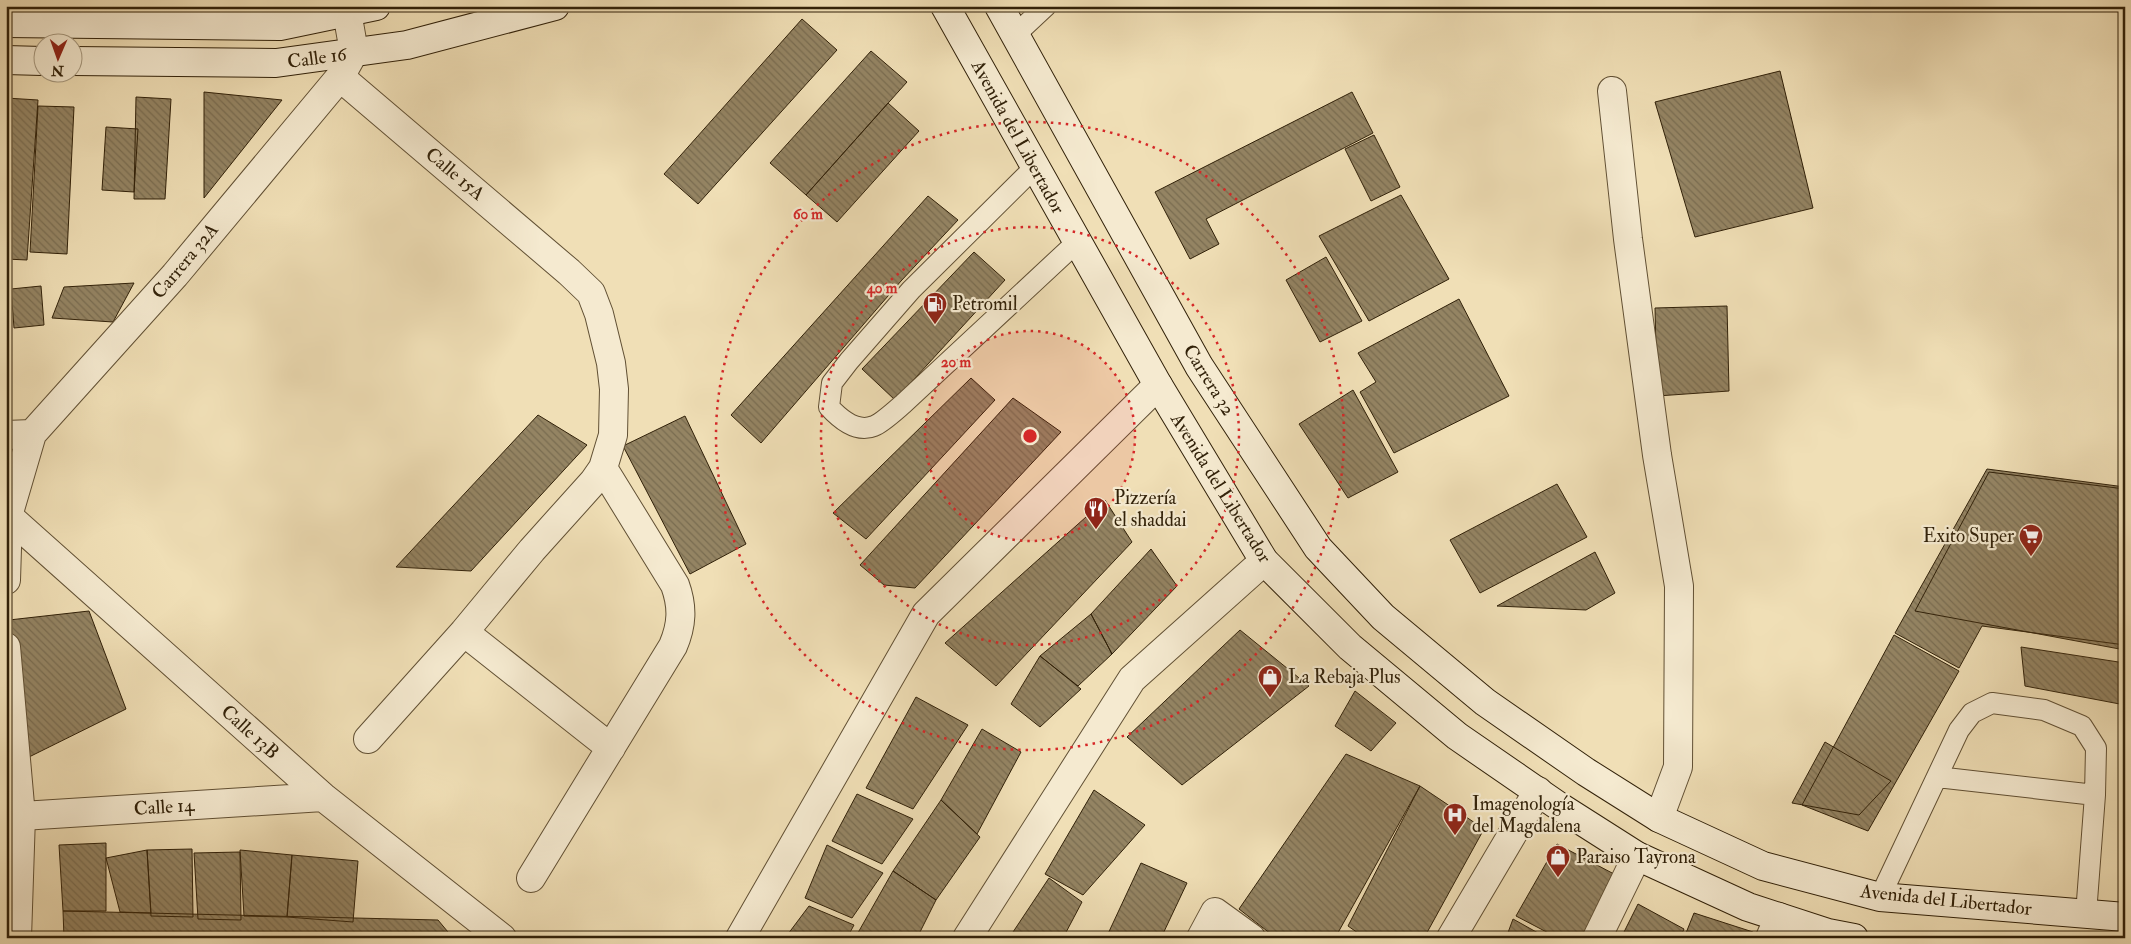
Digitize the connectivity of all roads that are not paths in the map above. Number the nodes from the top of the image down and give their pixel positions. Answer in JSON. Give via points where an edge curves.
{"nodes":[{"id":1,"x":376,"y":6,"type":"edge"},
{"id":2,"x":556,"y":6,"type":"edge"},
{"id":3,"x":945,"y":6,"type":"edge"},
{"id":4,"x":999,"y":6,"type":"edge"},
{"id":5,"x":1046,"y":6,"type":"edge"},
{"id":6,"x":347,"y":9,"type":"edge"},
{"id":7,"x":6,"y":22,"type":"edge"},
{"id":8,"x":1015,"y":35,"type":"junction"},
{"id":9,"x":354,"y":52,"type":"junction"},
{"id":10,"x":6,"y":60,"type":"edge"},
{"id":11,"x":32,"y":61,"type":"edge"},
{"id":12,"x":82,"y":61,"type":"edge"},
{"id":13,"x":340,"y":77,"type":"junction"},
{"id":14,"x":1612,"y":91,"type":"dead end"},
{"id":15,"x":1035,"y":167,"type":"junction"},
{"id":16,"x":1077,"y":242,"type":"junction"},
{"id":17,"x":1158,"y":385,"type":"junction"},
{"id":18,"x":19,"y":435,"type":"edge"},
{"id":19,"x":603,"y":468,"type":"junction"},
{"id":20,"x":8,"y":516,"type":"junction"},
{"id":21,"x":1264,"y":561,"type":"junction"},
{"id":22,"x":6,"y":580,"type":"edge"},
{"id":23,"x":464,"y":632,"type":"junction"},
{"id":24,"x":6,"y":647,"type":"edge"},
{"id":25,"x":1485,"y":702,"type":"joint"},
{"id":26,"x":368,"y":739,"type":"dead end"},
{"id":27,"x":611,"y":748,"type":"junction"},
{"id":28,"x":1937,"y":777,"type":"junction"},
{"id":29,"x":1538,"y":791,"type":"junction"},
{"id":30,"x":2096,"y":795,"type":"junction"},
{"id":31,"x":323,"y":797,"type":"junction"},
{"id":32,"x":14,"y":816,"type":"edge"},
{"id":33,"x":1659,"y":818,"type":"junction"},
{"id":34,"x":1637,"y":856,"type":"junction"},
{"id":35,"x":531,"y":878,"type":"dead end"},
{"id":36,"x":1880,"y":897,"type":"junction"},
{"id":37,"x":2086,"y":914,"type":"junction"},
{"id":38,"x":2125,"y":916,"type":"edge"},
{"id":39,"x":1774,"y":928,"type":"edge"},
{"id":40,"x":1837,"y":936,"type":"edge"},
{"id":41,"x":17,"y":938,"type":"edge"},
{"id":42,"x":502,"y":938,"type":"edge"},
{"id":43,"x":740,"y":938,"type":"edge"},
{"id":44,"x":966,"y":938,"type":"edge"},
{"id":45,"x":1201,"y":938,"type":"edge"},
{"id":46,"x":1251,"y":938,"type":"edge"},
{"id":47,"x":1451,"y":938,"type":"edge"},
{"id":48,"x":1597,"y":938,"type":"edge"}],
"edges":[{"from":1,"to":6,"type":"street","name":"Calle 16"},
{"from":2,"to":9,"type":"street","name":"Calle 16","via":[[407,46]]},
{"from":3,"to":15,"type":"street","name":"Avenida del Libertador"},
{"from":4,"to":8,"type":"street","name":"Carrera 32"},
{"from":5,"to":8,"type":"lane"},
{"from":6,"to":7,"type":"street","name":"Calle 16","via":[[280,26]]},
{"from":6,"to":9,"type":"street"},
{"from":8,"to":25,"type":"street","name":"Carrera 32","via":[[1199,366],[1318,548],[1383,617]]},
{"from":9,"to":12,"type":"street","name":"Calle 16","via":[[276,64]]},
{"from":9,"to":13,"type":"street","name":"Carrera 32A"},
{"from":10,"to":11,"type":"street"},
{"from":13,"to":18,"type":"street","name":"Carrera 32A","via":[[175,275]]},
{"from":13,"to":19,"type":"street","name":"Calle 15A","via":[[591,293],[611,363],[614,389],[614,434]]},
{"from":14,"to":33,"type":"street","via":[[1655,445],[1679,586],[1678,767]]},
{"from":15,"to":16,"type":"street","name":"Avenida del Libertador"},
{"from":15,"to":16,"type":"lane","via":[[911,290],[849,361],[832,383],[829,407],[841,420],[855,426],[874,426],[903,404]]},
{"from":16,"to":17,"type":"street","name":"Avenida del Libertador"},
{"from":17,"to":21,"type":"street","name":"Avenida del Libertador"},
{"from":17,"to":43,"type":"street","via":[[926,614]]},
{"from":18,"to":20,"type":"street","name":"Carrera 32A"},
{"from":19,"to":23,"type":"street","name":"Calle 15A"},
{"from":19,"to":27,"type":"street","via":[[675,585],[681,605],[681,619],[673,646]]},
{"from":20,"to":22,"type":"street","name":"Carrera 32A"},
{"from":20,"to":31,"type":"street","name":"Calle 13B"},
{"from":21,"to":29,"type":"street","name":"Avenida del Libertador","via":[[1350,647],[1457,736]]},
{"from":21,"to":44,"type":"street","via":[[1132,679]]},
{"from":23,"to":26,"type":"street","name":"Calle 15A"},
{"from":23,"to":27,"type":"street"},
{"from":24,"to":32,"type":"street"},
{"from":25,"to":33,"type":"street","name":"Avenida del Libertador"},
{"from":27,"to":35,"type":"street"},
{"from":28,"to":30,"type":"lane"},
{"from":28,"to":30,"type":"lane","via":[[1959,730],[1972,713],[1992,702],[2044,710],[2082,726],[2096,748]]},
{"from":28,"to":36,"type":"lane"},
{"from":29,"to":34,"type":"street","name":"Avenida del Libertador"},
{"from":29,"to":47,"type":"street"},
{"from":30,"to":37,"type":"lane"},
{"from":31,"to":32,"type":"street","name":"Calle 14"},
{"from":31,"to":42,"type":"street","name":"Calle 13B"},
{"from":32,"to":41,"type":"street"},
{"from":33,"to":36,"type":"street","name":"Avenida del Libertador","via":[[1763,866]]},
{"from":34,"to":39,"type":"street","name":"Avenida del Libertador","via":[[1748,907]]},
{"from":34,"to":48,"type":"street"},
{"from":36,"to":37,"type":"street","name":"Avenida del Libertador"},
{"from":37,"to":38,"type":"street","name":"Avenida del Libertador"},
{"from":39,"to":40,"type":"street","name":"Avenida del Libertador"},
{"from":45,"to":46,"type":"street","via":[[1215,912]]}]}
